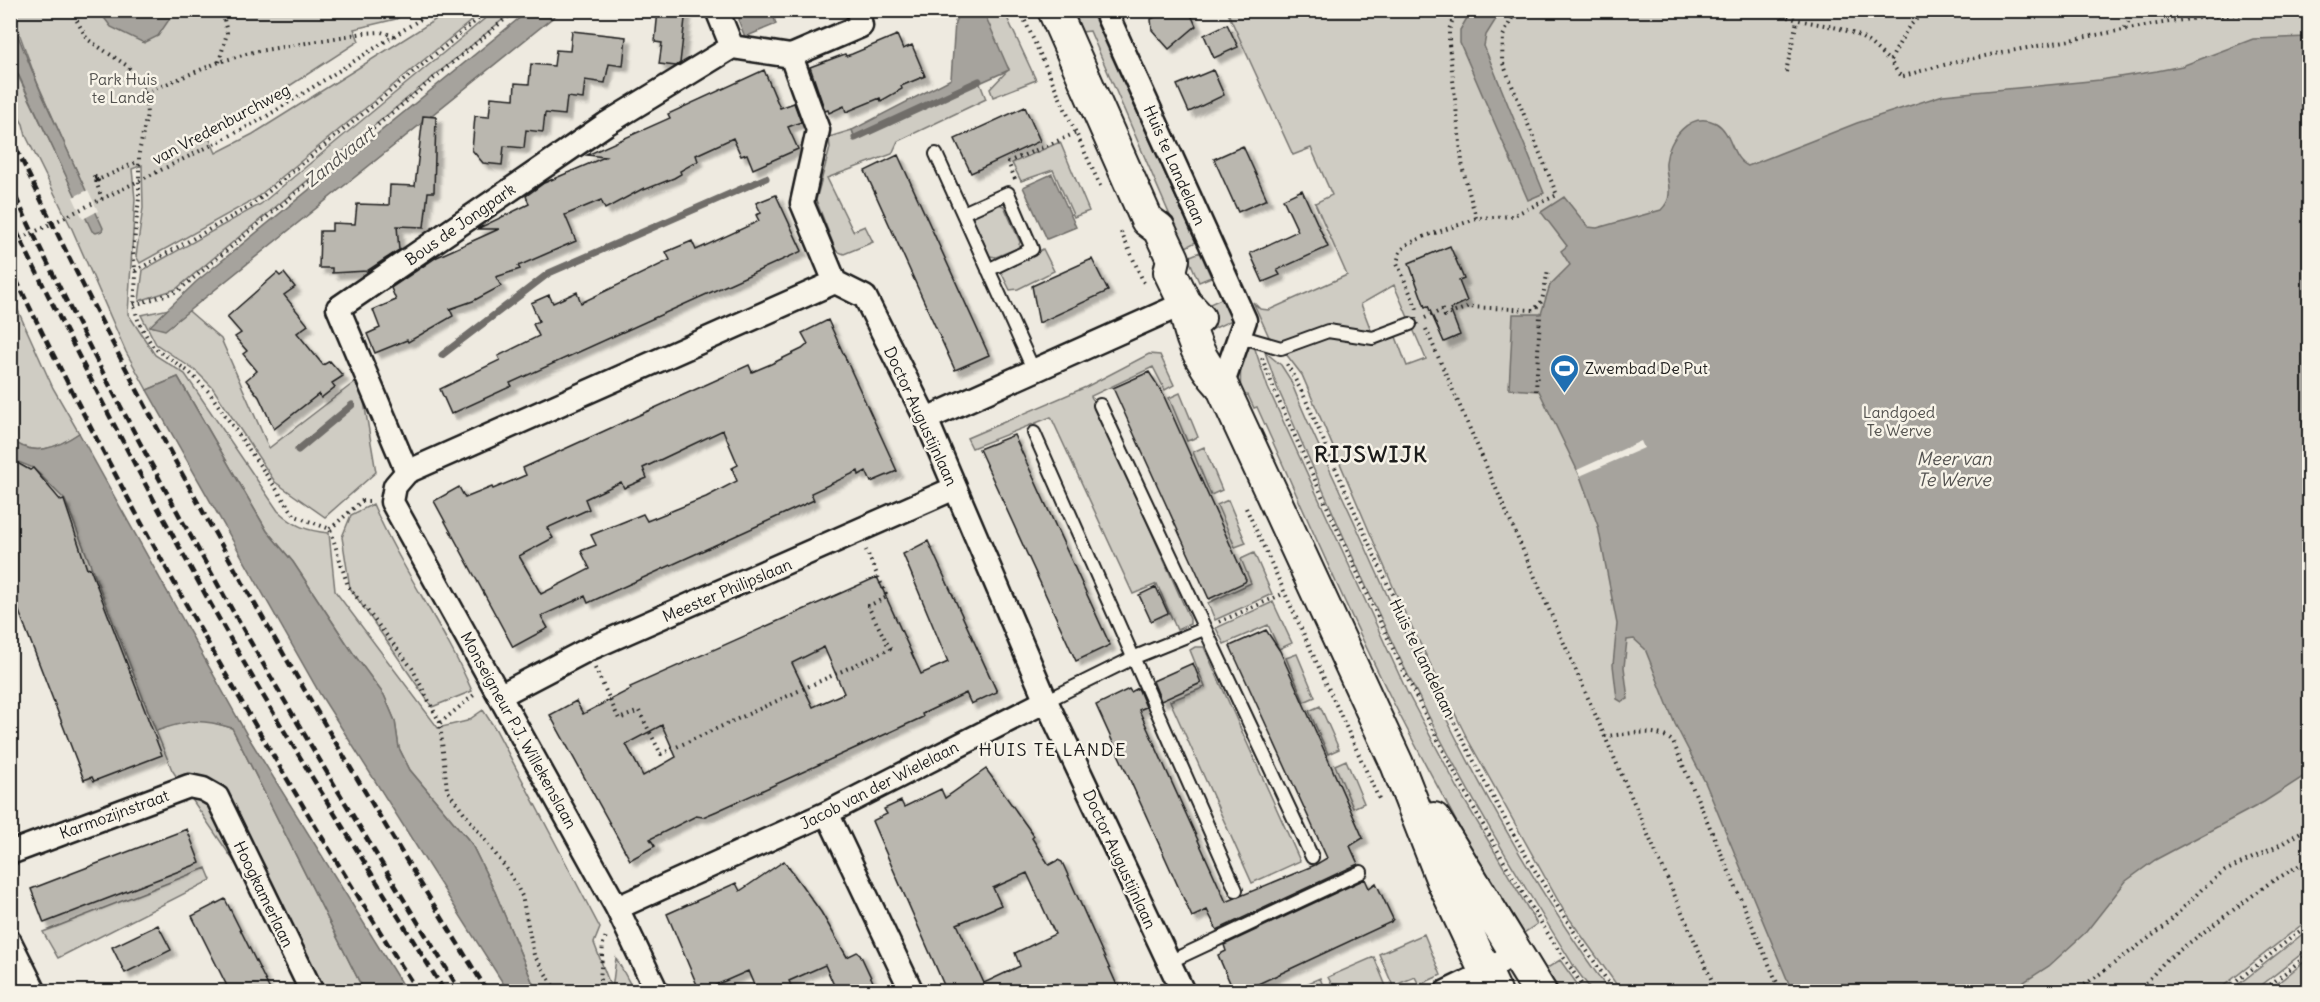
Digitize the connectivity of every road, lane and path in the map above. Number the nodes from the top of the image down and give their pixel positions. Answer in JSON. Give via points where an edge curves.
{"nodes":[{"id":1,"x":71,"y":10,"type":"edge"},
{"id":2,"x":222,"y":10,"type":"edge"},
{"id":3,"x":435,"y":10,"type":"edge"},
{"id":4,"x":489,"y":10,"type":"edge"},
{"id":5,"x":516,"y":10,"type":"edge"},
{"id":6,"x":717,"y":10,"type":"edge"},
{"id":7,"x":858,"y":10,"type":"edge"},
{"id":8,"x":1054,"y":10,"type":"edge"},
{"id":9,"x":1105,"y":10,"type":"edge"},
{"id":10,"x":1456,"y":10,"type":"edge"},
{"id":11,"x":1516,"y":10,"type":"edge"},
{"id":12,"x":1771,"y":10,"type":"edge"},
{"id":13,"x":1925,"y":10,"type":"edge"},
{"id":14,"x":2134,"y":10,"type":"edge"},
{"id":15,"x":2310,"y":15,"type":"edge"},
{"id":16,"x":1797,"y":21,"type":"junction"},
{"id":17,"x":2125,"y":28,"type":"junction"},
{"id":18,"x":394,"y":36,"type":"junction"},
{"id":19,"x":732,"y":47,"type":"junction"},
{"id":20,"x":791,"y":56,"type":"junction"},
{"id":21,"x":1890,"y":61,"type":"junction"},
{"id":22,"x":219,"y":62,"type":"junction"},
{"id":23,"x":1786,"y":72,"type":"dead end"},
{"id":24,"x":145,"y":93,"type":"junction"},
{"id":25,"x":1076,"y":133,"type":"dead end"},
{"id":26,"x":936,"y":154,"type":"dead end"},
{"id":27,"x":139,"y":160,"type":"junction"},
{"id":28,"x":1008,"y":193,"type":"junction"},
{"id":29,"x":102,"y":199,"type":"junction"},
{"id":30,"x":963,"y":213,"type":"junction"},
{"id":31,"x":1476,"y":218,"type":"junction"},
{"id":32,"x":10,"y":244,"type":"edge"},
{"id":33,"x":988,"y":270,"type":"junction"},
{"id":34,"x":1548,"y":270,"type":"dead end"},
{"id":35,"x":135,"y":271,"type":"junction"},
{"id":36,"x":835,"y":282,"type":"junction"},
{"id":37,"x":1185,"y":303,"type":"junction"},
{"id":38,"x":135,"y":305,"type":"junction"},
{"id":39,"x":1419,"y":312,"type":"dead end"},
{"id":40,"x":1540,"y":315,"type":"dead end"},
{"id":41,"x":1414,"y":322,"type":"joint"},
{"id":42,"x":1425,"y":327,"type":"dead end"},
{"id":43,"x":1248,"y":339,"type":"junction"},
{"id":44,"x":1272,"y":347,"type":"junction"},
{"id":45,"x":1034,"y":370,"type":"junction"},
{"id":46,"x":1222,"y":386,"type":"junction"},
{"id":47,"x":1536,"y":391,"type":"dead end"},
{"id":48,"x":1100,"y":405,"type":"dead end"},
{"id":49,"x":926,"y":419,"type":"junction"},
{"id":50,"x":1034,"y":433,"type":"dead end"},
{"id":51,"x":407,"y":472,"type":"junction"},
{"id":52,"x":955,"y":488,"type":"junction"},
{"id":53,"x":392,"y":502,"type":"junction"},
{"id":54,"x":330,"y":529,"type":"junction"},
{"id":55,"x":858,"y":533,"type":"junction"},
{"id":56,"x":1285,"y":593,"type":"dead end"},
{"id":57,"x":1204,"y":629,"type":"junction"},
{"id":58,"x":587,"y":650,"type":"junction"},
{"id":59,"x":1135,"y":657,"type":"junction"},
{"id":60,"x":496,"y":688,"type":"junction"},
{"id":61,"x":1046,"y":701,"type":"junction"},
{"id":62,"x":440,"y":723,"type":"junction"},
{"id":63,"x":1605,"y":736,"type":"junction"},
{"id":64,"x":1397,"y":764,"type":"junction"},
{"id":65,"x":217,"y":797,"type":"joint"},
{"id":66,"x":827,"y":813,"type":"junction"},
{"id":67,"x":2310,"y":826,"type":"edge"},
{"id":68,"x":10,"y":853,"type":"edge"},
{"id":69,"x":1312,"y":857,"type":"dead end"},
{"id":70,"x":2310,"y":858,"type":"edge"},
{"id":71,"x":1361,"y":872,"type":"dead end"},
{"id":72,"x":1236,"y":890,"type":"dead end"},
{"id":73,"x":617,"y":908,"type":"junction"},
{"id":74,"x":2310,"y":923,"type":"edge"},
{"id":75,"x":10,"y":942,"type":"edge"},
{"id":76,"x":1514,"y":953,"type":"junction"},
{"id":77,"x":2310,"y":954,"type":"edge"},
{"id":78,"x":1169,"y":962,"type":"junction"},
{"id":79,"x":1490,"y":982,"type":"edge"},
{"id":80,"x":35,"y":992,"type":"edge"},
{"id":81,"x":312,"y":992,"type":"edge"},
{"id":82,"x":556,"y":992,"type":"edge"},
{"id":83,"x":599,"y":992,"type":"edge"},
{"id":84,"x":657,"y":992,"type":"edge"},
{"id":85,"x":912,"y":992,"type":"edge"},
{"id":86,"x":1183,"y":992,"type":"edge"},
{"id":87,"x":1446,"y":992,"type":"edge"},
{"id":88,"x":1540,"y":992,"type":"edge"},
{"id":89,"x":1587,"y":992,"type":"edge"},
{"id":90,"x":1615,"y":992,"type":"edge"},
{"id":91,"x":1717,"y":992,"type":"edge"},
{"id":92,"x":1781,"y":992,"type":"edge"},
{"id":93,"x":2075,"y":992,"type":"edge"},
{"id":94,"x":2138,"y":992,"type":"edge"},
{"id":95,"x":2223,"y":992,"type":"edge"},
{"id":96,"x":2261,"y":992,"type":"edge"}],
"edges":[{"from":1,"to":24,"type":"path","via":[[87,39],[126,65]]},
{"from":2,"to":22,"type":"path","via":[[227,33]]},
{"from":3,"to":18,"type":"path","name":"van Vredenburchweg"},
{"from":4,"to":35,"type":"path","via":[[251,206]]},
{"from":5,"to":38,"type":"path","via":[[178,291]]},
{"from":6,"to":19,"type":"street"},
{"from":7,"to":20,"type":"street","via":[[861,26]]},
{"from":8,"to":37,"type":"street","via":[[1147,220],[1145,236],[1159,265],[1170,272]]},
{"from":9,"to":43,"type":"street","name":"Huis te Landelaan","via":[[1245,320]]},
{"from":10,"to":31,"type":"path","via":[[1449,44],[1464,178]]},
{"from":11,"to":31,"type":"path","via":[[1503,36],[1502,61],[1557,195],[1507,218]]},
{"from":12,"to":16,"type":"path"},
{"from":13,"to":21,"type":"path","via":[[1907,29]]},
{"from":14,"to":17,"type":"path"},
{"from":15,"to":17,"type":"path","via":[[2221,14]]},
{"from":16,"to":21,"type":"path","via":[[1851,32]]},
{"from":16,"to":23,"type":"path"},
{"from":17,"to":21,"type":"path","via":[[1961,60],[1902,77]]},
{"from":18,"to":22,"type":"path","via":[[364,33],[278,47]]},
{"from":18,"to":29,"type":"path","name":"van Vredenburchweg","bridge":true,"via":[[264,118]]},
{"from":19,"to":20,"type":"street"},
{"from":19,"to":51,"type":"street","name":"Bous de Jongpark","via":[[606,124],[338,308]]},
{"from":20,"to":36,"type":"street","via":[[818,130],[802,203]]},
{"from":22,"to":24,"type":"path"},
{"from":24,"to":27,"type":"path","via":[[147,114]]},
{"from":25,"to":28,"type":"path","via":[[1008,162],[1017,185]]},
{"from":26,"to":30,"type":"lane"},
{"from":27,"to":29,"type":"path","bridge":true,"via":[[97,178],[94,182]]},
{"from":27,"to":35,"type":"path"},
{"from":28,"to":30,"type":"lane"},
{"from":28,"to":33,"type":"lane","via":[[1032,249]]},
{"from":29,"to":32,"type":"path","name":"van Vredenburchweg","bridge":true},
{"from":30,"to":33,"type":"lane"},
{"from":31,"to":39,"type":"path","via":[[1418,238],[1400,252],[1398,266]]},
{"from":33,"to":45,"type":"lane"},
{"from":34,"to":41,"type":"path","via":[[1542,301],[1534,310],[1467,307],[1445,316],[1442,310]]},
{"from":35,"to":38,"type":"path"},
{"from":36,"to":49,"type":"street","name":"Doctor Augustijnlaan","via":[[864,297]]},
{"from":36,"to":51,"type":"street"},
{"from":37,"to":45,"type":"street"},
{"from":37,"to":46,"type":"street","via":[[1188,329],[1205,367]]},
{"from":38,"to":54,"type":"path","via":[[139,323],[153,347],[189,372],[209,392],[295,516]]},
{"from":40,"to":47,"type":"path"},
{"from":41,"to":44,"type":"lane","via":[[1378,337],[1333,331],[1281,348]]},
{"from":42,"to":63,"type":"path"},
{"from":43,"to":44,"type":"lane"},
{"from":43,"to":46,"type":"street","name":"Huis te Landelaan"},
{"from":43,"to":89,"type":"path","name":"Huis te Landelaan","via":[[1413,695],[1537,916]]},
{"from":44,"to":90,"type":"path","name":"Huis te Landelaan","via":[[1290,369],[1305,398],[1408,630],[1483,778],[1538,876]]},
{"from":45,"to":49,"type":"street"},
{"from":46,"to":64,"type":"street"},
{"from":48,"to":57,"type":"lane"},
{"from":49,"to":52,"type":"street","name":"Doctor Augustijnlaan"},
{"from":50,"to":59,"type":"lane"},
{"from":51,"to":53,"type":"street","via":[[395,486]]},
{"from":52,"to":55,"type":"street","name":"Meester Philipslaan"},
{"from":52,"to":61,"type":"street","name":"Doctor Augustijnlaan"},
{"from":53,"to":54,"type":"path","via":[[362,501]]},
{"from":53,"to":60,"type":"street","name":"Monseigneur P.J. Willekenslaan"},
{"from":54,"to":62,"type":"path","via":[[348,586],[412,668]]},
{"from":55,"to":58,"type":"street","name":"Meester Philipslaan"},
{"from":55,"to":58,"type":"path","via":[[887,597],[868,606],[890,649],[661,754],[639,711],[618,719]]},
{"from":56,"to":57,"type":"path"},
{"from":57,"to":59,"type":"lane","name":"Jacob van der Wielelaan"},
{"from":57,"to":69,"type":"lane"},
{"from":58,"to":60,"type":"street","name":"Meester Philipslaan"},
{"from":59,"to":61,"type":"lane","name":"Jacob van der Wielelaan"},
{"from":59,"to":72,"type":"lane"},
{"from":60,"to":62,"type":"path"},
{"from":60,"to":73,"type":"street","name":"Monseigneur P.J. Willekenslaan"},
{"from":61,"to":66,"type":"street","name":"Jacob van der Wielelaan"},
{"from":61,"to":78,"type":"street","name":"Doctor Augustijnlaan"},
{"from":62,"to":82,"type":"path","via":[[447,790],[522,896],[534,955]]},
{"from":63,"to":91,"type":"path"},
{"from":63,"to":92,"type":"path","via":[[1654,733],[1673,742]]},
{"from":64,"to":76,"type":"street","via":[[1419,793]]},
{"from":64,"to":79,"type":"street","via":[[1436,866]]},
{"from":65,"to":68,"type":"street","name":"Karmozijnstraat","via":[[189,786]]},
{"from":65,"to":81,"type":"street","name":"Hoogkamerlaan"},
{"from":66,"to":73,"type":"street","name":"Jacob van der Wielelaan"},
{"from":66,"to":85,"type":"street"},
{"from":67,"to":93,"type":"path","via":[[2225,871],[2164,927]]},
{"from":70,"to":94,"type":"path","via":[[2165,961]]},
{"from":71,"to":78,"type":"lane"},
{"from":73,"to":83,"type":"path","via":[[603,944]]},
{"from":73,"to":84,"type":"street","name":"Monseigneur P.J. Willekenslaan"},
{"from":74,"to":95,"type":"path"},
{"from":75,"to":80,"type":"street"},
{"from":76,"to":79,"type":"street"},
{"from":76,"to":88,"type":"street"},
{"from":77,"to":96,"type":"path"},
{"from":78,"to":86,"type":"street","name":"Doctor Augustijnlaan"},
{"from":79,"to":87,"type":"street"}]}
